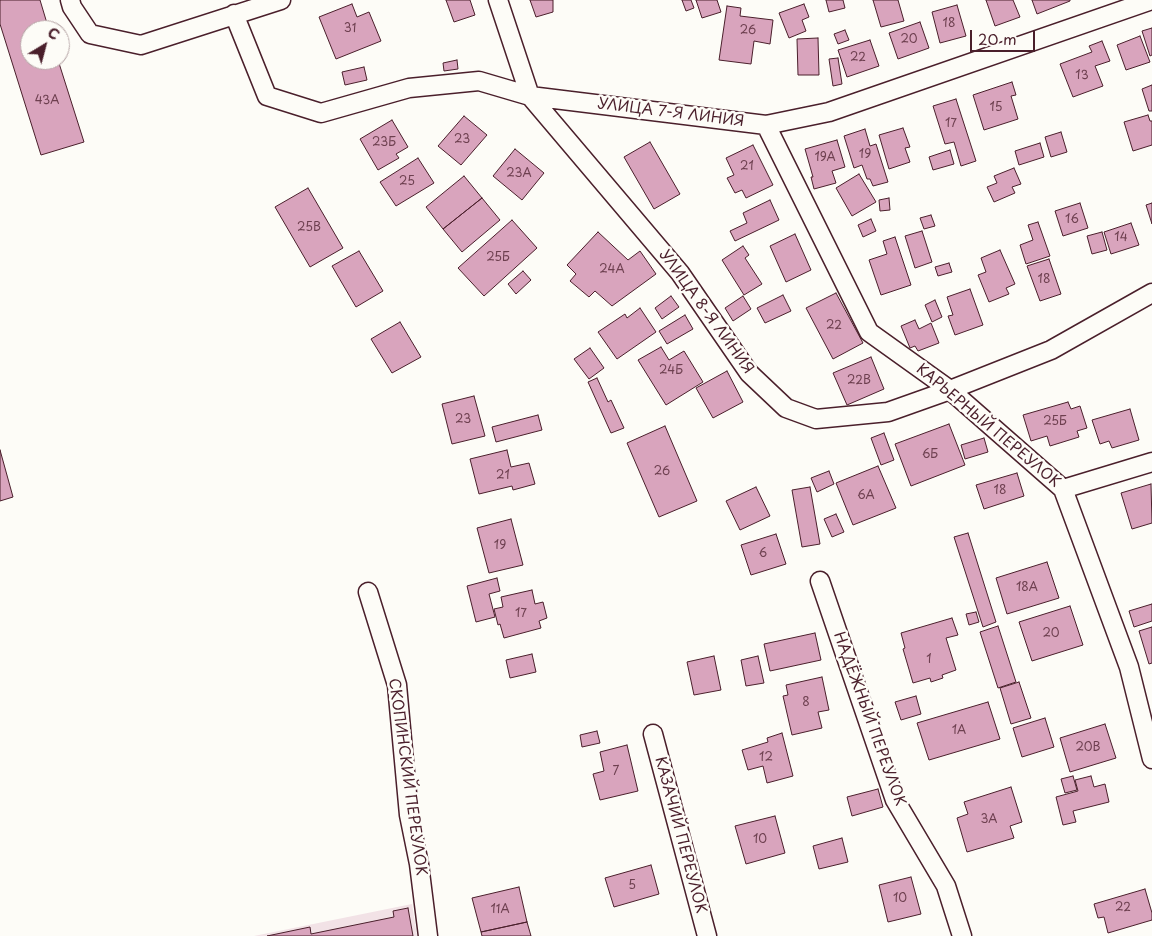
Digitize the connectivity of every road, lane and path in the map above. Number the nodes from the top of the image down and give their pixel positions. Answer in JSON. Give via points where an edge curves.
{"nodes":[{"id":1,"x":70,"y":0,"type":"edge"},
{"id":2,"x":281,"y":0,"type":"edge"},
{"id":3,"x":498,"y":0,"type":"edge"},
{"id":4,"x":1152,"y":0,"type":"edge"},
{"id":5,"x":234,"y":14,"type":"junction"},
{"id":6,"x":530,"y":96,"type":"junction"},
{"id":7,"x":766,"y":125,"type":"junction"},
{"id":8,"x":1152,"y":293,"type":"edge"},
{"id":9,"x":950,"y":390,"type":"junction"},
{"id":10,"x":1152,"y":462,"type":"edge"},
{"id":11,"x":1063,"y":489,"type":"junction"},
{"id":12,"x":820,"y":580,"type":"dead end"},
{"id":13,"x":368,"y":592,"type":"dead end"},
{"id":14,"x":653,"y":734,"type":"dead end"},
{"id":15,"x":1152,"y":759,"type":"edge"},
{"id":16,"x":428,"y":936,"type":"edge"},
{"id":17,"x":707,"y":936,"type":"edge"},
{"id":18,"x":962,"y":936,"type":"edge"}],
"edges":[{"from":1,"to":5,"type":"street","via":[[90,34],[141,45]]},
{"from":2,"to":5,"type":"street"},
{"from":3,"to":6,"type":"street"},
{"from":4,"to":7,"type":"street","name":"УЛИЦА 7-Я ЛИНИЯ","via":[[830,112]]},
{"from":5,"to":6,"type":"street","name":"УЛИЦА 7-Я ЛИНИЯ","via":[[266,96],[321,113],[409,88],[479,81]]},
{"from":6,"to":7,"type":"street","name":"УЛИЦА 7-Я ЛИНИЯ"},
{"from":6,"to":9,"type":"street","name":"УЛИЦА 8-Я ЛИНИЯ","via":[[680,273],[750,373],[786,408],[816,419],[870,414],[888,412]]},
{"from":7,"to":9,"type":"street","name":"КАРЬЕРНЫЙ ПЕРЕУЛОК","via":[[869,332]]},
{"from":8,"to":9,"type":"street","name":"УЛИЦА 8-Я ЛИНИЯ","via":[[1051,350]]},
{"from":9,"to":11,"type":"street","name":"КАРЬЕРНЫЙ ПЕРЕУЛОК"},
{"from":10,"to":11,"type":"street"},
{"from":11,"to":15,"type":"street","name":"КАРЬЕРНЫЙ ПЕРЕУЛОК","via":[[1129,667]]},
{"from":12,"to":18,"type":"street","name":"НАДЁЖНЫЙ ПЕРЕУЛОК","via":[[896,800],[946,886]]},
{"from":13,"to":16,"type":"street","name":"СКОПИНСКИЙ ПЕРЕУЛОК","via":[[397,685],[409,815]]},
{"from":14,"to":17,"type":"street","name":"КАЗАЧИЙ ПЕРЕУЛОК"}]}
